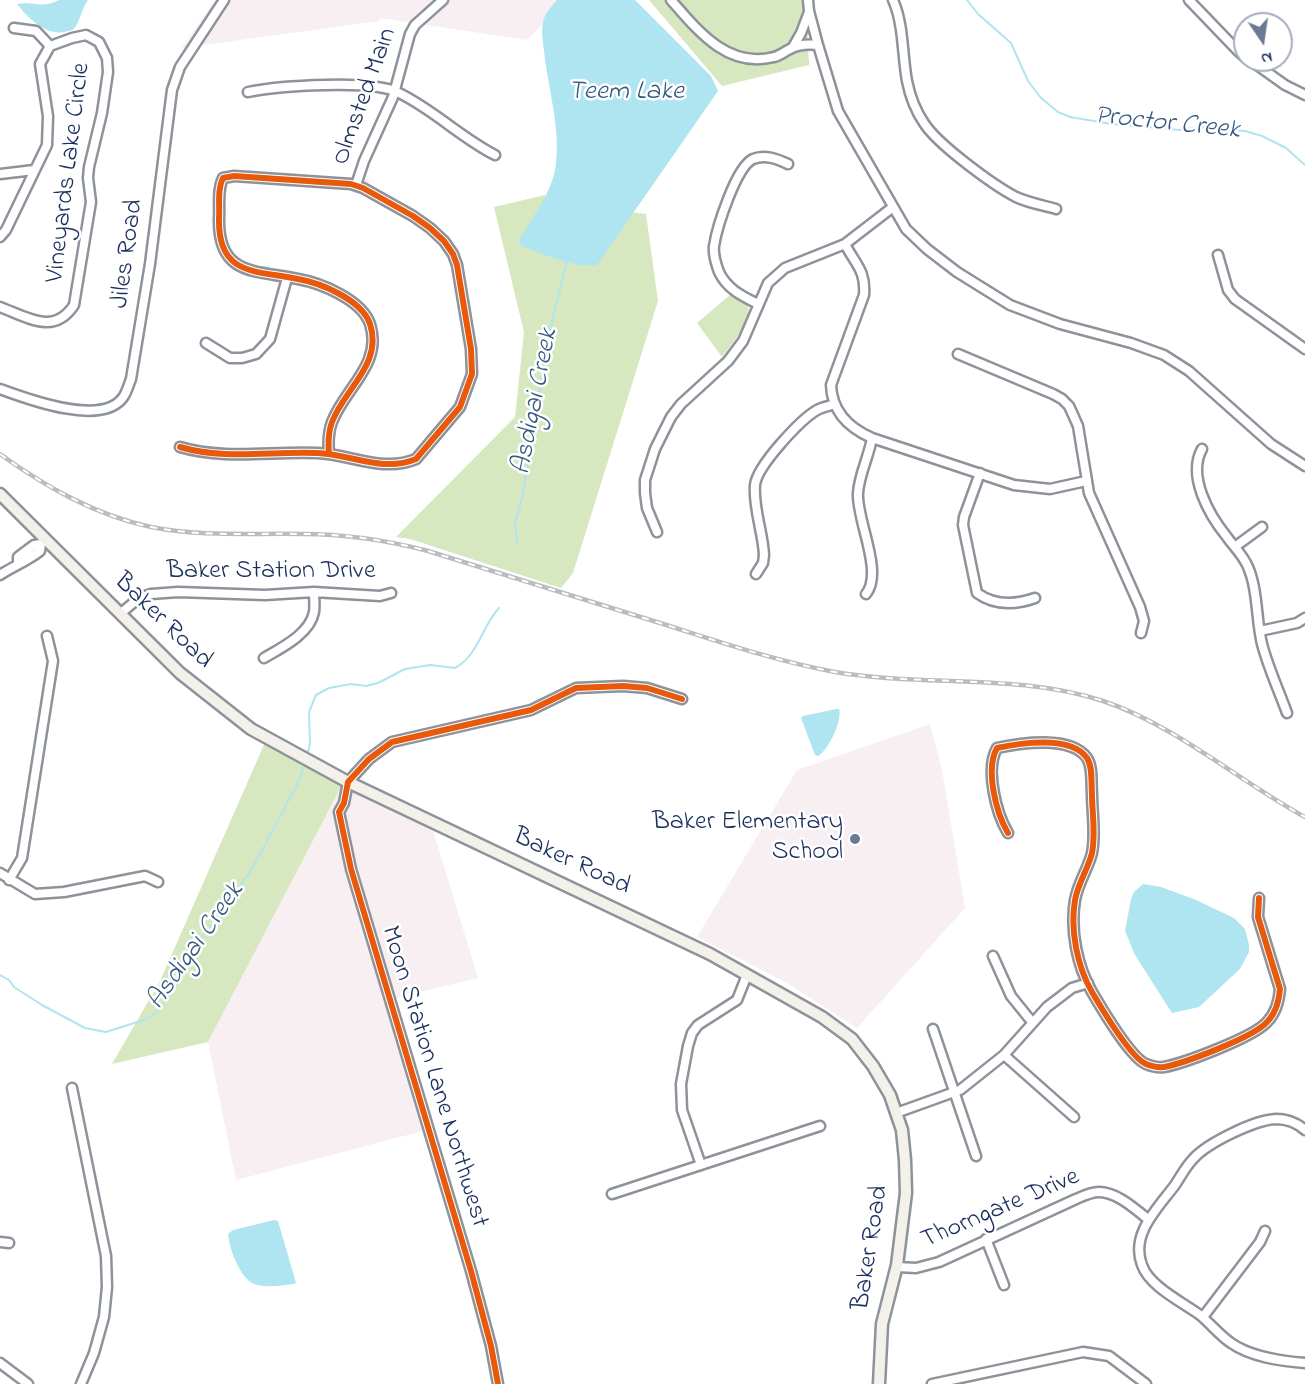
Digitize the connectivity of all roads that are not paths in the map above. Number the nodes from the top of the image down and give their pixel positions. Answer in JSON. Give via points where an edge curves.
{"nodes":[{"id":1,"x":224,"y":0,"type":"edge"},
{"id":2,"x":443,"y":0,"type":"edge"},
{"id":3,"x":671,"y":0,"type":"edge"},
{"id":4,"x":808,"y":0,"type":"edge"},
{"id":5,"x":893,"y":0,"type":"edge"},
{"id":6,"x":1189,"y":0,"type":"edge"},
{"id":7,"x":809,"y":11,"type":"junction"},
{"id":8,"x":14,"y":28,"type":"dead end"},
{"id":9,"x":818,"y":45,"type":"junction"},
{"id":10,"x":50,"y":46,"type":"junction"},
{"id":11,"x":1233,"y":46,"type":"edge"},
{"id":12,"x":793,"y":47,"type":"junction"},
{"id":13,"x":1267,"y":72,"type":"edge"},
{"id":14,"x":394,"y":90,"type":"junction"},
{"id":15,"x":248,"y":92,"type":"dead end"},
{"id":16,"x":1305,"y":95,"type":"edge"},
{"id":17,"x":495,"y":155,"type":"dead end"},
{"id":18,"x":788,"y":164,"type":"dead end"},
{"id":19,"x":34,"y":170,"type":"junction"},
{"id":20,"x":0,"y":174,"type":"edge"},
{"id":21,"x":356,"y":185,"type":"junction"},
{"id":22,"x":893,"y":207,"type":"junction"},
{"id":23,"x":1056,"y":209,"type":"dead end"},
{"id":24,"x":0,"y":237,"type":"edge"},
{"id":25,"x":845,"y":244,"type":"junction"},
{"id":26,"x":1218,"y":255,"type":"dead end"},
{"id":27,"x":287,"y":278,"type":"junction"},
{"id":28,"x":758,"y":303,"type":"junction"},
{"id":29,"x":0,"y":307,"type":"edge"},
{"id":30,"x":206,"y":344,"type":"dead end"},
{"id":31,"x":1305,"y":349,"type":"edge"},
{"id":32,"x":958,"y":354,"type":"dead end"},
{"id":33,"x":0,"y":389,"type":"edge"},
{"id":34,"x":835,"y":404,"type":"junction"},
{"id":35,"x":872,"y":438,"type":"junction"},
{"id":36,"x":180,"y":447,"type":"dead end"},
{"id":37,"x":1202,"y":449,"type":"dead end"},
{"id":38,"x":328,"y":454,"type":"junction"},
{"id":39,"x":1305,"y":466,"type":"edge"},
{"id":40,"x":980,"y":474,"type":"junction"},
{"id":41,"x":1086,"y":481,"type":"junction"},
{"id":42,"x":0,"y":494,"type":"edge"},
{"id":43,"x":1262,"y":527,"type":"dead end"},
{"id":44,"x":657,"y":532,"type":"dead end"},
{"id":45,"x":43,"y":542,"type":"junction"},
{"id":46,"x":1236,"y":546,"type":"junction"},
{"id":47,"x":756,"y":574,"type":"dead end"},
{"id":48,"x":0,"y":575,"type":"edge"},
{"id":49,"x":314,"y":592,"type":"junction"},
{"id":50,"x":391,"y":593,"type":"dead end"},
{"id":51,"x":866,"y":594,"type":"dead end"},
{"id":52,"x":1035,"y":598,"type":"dead end"},
{"id":53,"x":121,"y":614,"type":"junction"},
{"id":54,"x":1305,"y":618,"type":"edge"},
{"id":55,"x":1260,"y":631,"type":"junction"},
{"id":56,"x":1141,"y":633,"type":"dead end"},
{"id":57,"x":47,"y":636,"type":"dead end"},
{"id":58,"x":264,"y":658,"type":"dead end"},
{"id":59,"x":682,"y":699,"type":"dead end"},
{"id":60,"x":1287,"y":713,"type":"dead end"},
{"id":61,"x":348,"y":782,"type":"junction"},
{"id":62,"x":1008,"y":833,"type":"dead end"},
{"id":63,"x":0,"y":873,"type":"edge"},
{"id":64,"x":9,"y":880,"type":"junction"},
{"id":65,"x":158,"y":882,"type":"dead end"},
{"id":66,"x":1259,"y":898,"type":"dead end"},
{"id":67,"x":993,"y":956,"type":"dead end"},
{"id":68,"x":747,"y":975,"type":"junction"},
{"id":69,"x":1088,"y":983,"type":"junction"},
{"id":70,"x":1032,"y":1022,"type":"junction"},
{"id":71,"x":933,"y":1029,"type":"dead end"},
{"id":72,"x":1004,"y":1055,"type":"junction"},
{"id":73,"x":72,"y":1088,"type":"dead end"},
{"id":74,"x":954,"y":1093,"type":"junction"},
{"id":75,"x":896,"y":1113,"type":"junction"},
{"id":76,"x":1074,"y":1117,"type":"dead end"},
{"id":77,"x":820,"y":1126,"type":"dead end"},
{"id":78,"x":1305,"y":1130,"type":"edge"},
{"id":79,"x":976,"y":1156,"type":"dead end"},
{"id":80,"x":701,"y":1165,"type":"junction"},
{"id":81,"x":612,"y":1194,"type":"dead end"},
{"id":82,"x":1149,"y":1220,"type":"junction"},
{"id":83,"x":1265,"y":1231,"type":"dead end"},
{"id":84,"x":986,"y":1239,"type":"junction"},
{"id":85,"x":897,"y":1267,"type":"junction"},
{"id":86,"x":1004,"y":1285,"type":"dead end"},
{"id":87,"x":1203,"y":1317,"type":"junction"},
{"id":88,"x":0,"y":1363,"type":"edge"},
{"id":89,"x":1305,"y":1363,"type":"edge"},
{"id":90,"x":28,"y":1384,"type":"edge"},
{"id":91,"x":81,"y":1384,"type":"edge"},
{"id":92,"x":498,"y":1384,"type":"edge"},
{"id":93,"x":879,"y":1384,"type":"edge"},
{"id":94,"x":932,"y":1384,"type":"edge"},
{"id":95,"x":1146,"y":1384,"type":"edge"}],
"edges":[{"from":1,"to":33,"type":"street","name":"Jiles Road","via":[[180,66],[172,90],[150,264],[131,379],[124,397],[100,410],[83,411]]},
{"from":2,"to":14,"type":"street","name":"Olmsted Main","via":[[415,25]]},
{"from":3,"to":12,"type":"street","via":[[694,28],[725,53],[748,60],[776,57]]},
{"from":4,"to":7,"type":"street"},
{"from":5,"to":23,"type":"street","via":[[907,81],[924,124],[942,144],[1009,192]]},
{"from":6,"to":11,"type":"street"},
{"from":7,"to":9,"type":"street"},
{"from":7,"to":12,"type":"street"},
{"from":8,"to":10,"type":"street","via":[[36,31]]},
{"from":9,"to":12,"type":"street"},
{"from":9,"to":22,"type":"street","via":[[838,111]]},
{"from":10,"to":19,"type":"street","name":"Vineyards Lake Circle","via":[[40,64],[49,135]]},
{"from":10,"to":29,"type":"street","name":"Vineyards Lake Circle","via":[[86,35],[99,42],[107,58],[102,113],[89,167],[91,202],[77,293],[68,315],[53,322],[42,323]]},
{"from":13,"to":16,"type":"street"},
{"from":14,"to":15,"type":"street","via":[[348,85]]},
{"from":14,"to":17,"type":"street"},
{"from":14,"to":21,"type":"street","name":"Olmsted Main"},
{"from":18,"to":28,"type":"street","via":[[763,157],[743,166],[714,245],[724,281],[732,290]]},
{"from":19,"to":20,"type":"street"},
{"from":19,"to":24,"type":"street","name":"Vineyards Lake Circle"},
{"from":21,"to":27,"type":"street","via":[[223,178],[219,234],[225,252],[254,273]]},
{"from":21,"to":38,"type":"street","via":[[430,228],[453,254],[473,364],[460,407],[416,459],[389,465]]},
{"from":22,"to":25,"type":"street"},
{"from":22,"to":39,"type":"street","via":[[906,229],[957,272],[1010,305],[1164,355],[1189,371],[1271,444]]},
{"from":25,"to":28,"type":"street","via":[[779,272]]},
{"from":25,"to":34,"type":"street","via":[[865,285],[831,386]]},
{"from":26,"to":31,"type":"street","via":[[1228,290],[1235,299]]},
{"from":27,"to":30,"type":"street","via":[[270,339],[256,354],[230,358]]},
{"from":27,"to":38,"type":"street","via":[[309,282],[348,299],[367,316],[372,332],[371,356],[331,423]]},
{"from":28,"to":44,"type":"street","via":[[754,320],[737,350],[681,404],[655,449],[645,493]]},
{"from":32,"to":41,"type":"street","via":[[1070,406],[1078,426]]},
{"from":34,"to":35,"type":"street","via":[[852,427]]},
{"from":34,"to":47,"type":"street","via":[[806,418],[758,475],[755,490],[764,555]]},
{"from":35,"to":40,"type":"street"},
{"from":35,"to":51,"type":"street","via":[[857,494],[872,574]]},
{"from":36,"to":38,"type":"street","via":[[217,454]]},
{"from":37,"to":46,"type":"street","via":[[1197,458],[1197,474],[1205,503],[1227,539]]},
{"from":40,"to":41,"type":"street","via":[[1034,488]]},
{"from":40,"to":52,"type":"street","via":[[963,525],[977,593],[1005,604]]},
{"from":41,"to":56,"type":"street","via":[[1140,607],[1144,621]]},
{"from":42,"to":45,"type":"main road","name":"Baker Road"},
{"from":43,"to":46,"type":"street"},
{"from":45,"to":48,"type":"street","via":[[18,557],[18,564]]},
{"from":45,"to":53,"type":"main road","name":"Baker Road"},
{"from":46,"to":55,"type":"street","via":[[1248,568]]},
{"from":49,"to":50,"type":"street","name":"Baker Station Drive","via":[[380,596]]},
{"from":49,"to":53,"type":"street","name":"Baker Station Drive","via":[[151,594],[139,598]]},
{"from":49,"to":58,"type":"street","via":[[311,620],[298,636]]},
{"from":53,"to":61,"type":"main road","name":"Baker Road","via":[[196,687],[251,729]]},
{"from":54,"to":55,"type":"street"},
{"from":55,"to":60,"type":"street"},
{"from":57,"to":64,"type":"street","via":[[53,661],[22,858]]},
{"from":59,"to":61,"type":"street","via":[[647,688],[576,688],[531,710],[392,742]]},
{"from":61,"to":68,"type":"main road","name":"Baker Road"},
{"from":61,"to":92,"type":"street","name":"Moon Station Lane Northwest","via":[[339,812],[351,869],[471,1271]]},
{"from":62,"to":69,"type":"street","via":[[1001,821],[993,781],[992,757],[997,748],[1034,743],[1078,749],[1088,760],[1095,831],[1092,853],[1075,900],[1076,943]]},
{"from":63,"to":64,"type":"street"},
{"from":64,"to":65,"type":"street","via":[[35,894],[145,876]]},
{"from":66,"to":69,"type":"street","via":[[1258,917],[1278,980],[1279,998],[1267,1023],[1248,1036],[1163,1067],[1149,1066],[1134,1056]]},
{"from":67,"to":70,"type":"street","via":[[1011,996]]},
{"from":68,"to":75,"type":"main road","name":"Baker Road","via":[[822,1017],[852,1039],[873,1066]]},
{"from":68,"to":80,"type":"street","via":[[737,1000],[698,1025],[688,1046],[681,1084],[682,1110]]},
{"from":69,"to":70,"type":"street","via":[[1060,996]]},
{"from":70,"to":72,"type":"street"},
{"from":71,"to":74,"type":"street"},
{"from":72,"to":74,"type":"street"},
{"from":72,"to":76,"type":"street"},
{"from":73,"to":91,"type":"street","via":[[106,1256],[104,1317]]},
{"from":74,"to":75,"type":"street"},
{"from":74,"to":79,"type":"street"},
{"from":75,"to":85,"type":"main road","name":"Baker Road","via":[[902,1130],[906,1193]]},
{"from":77,"to":80,"type":"street"},
{"from":78,"to":82,"type":"street","via":[[1275,1119],[1216,1143],[1192,1159]]},
{"from":80,"to":81,"type":"street"},
{"from":82,"to":84,"type":"street","name":"Thorngate Drive","via":[[1126,1202],[1097,1192]]},
{"from":82,"to":87,"type":"street","via":[[1140,1239],[1139,1254],[1145,1273]]},
{"from":83,"to":87,"type":"street"},
{"from":84,"to":85,"type":"street","name":"Thorngate Drive","via":[[939,1262],[916,1268]]},
{"from":84,"to":86,"type":"street"},
{"from":85,"to":93,"type":"main road","name":"Baker Road","via":[[882,1324]]},
{"from":87,"to":89,"type":"street","via":[[1242,1350]]},
{"from":88,"to":90,"type":"street"},
{"from":94,"to":95,"type":"street","via":[[1083,1352],[1109,1356]]}]}
